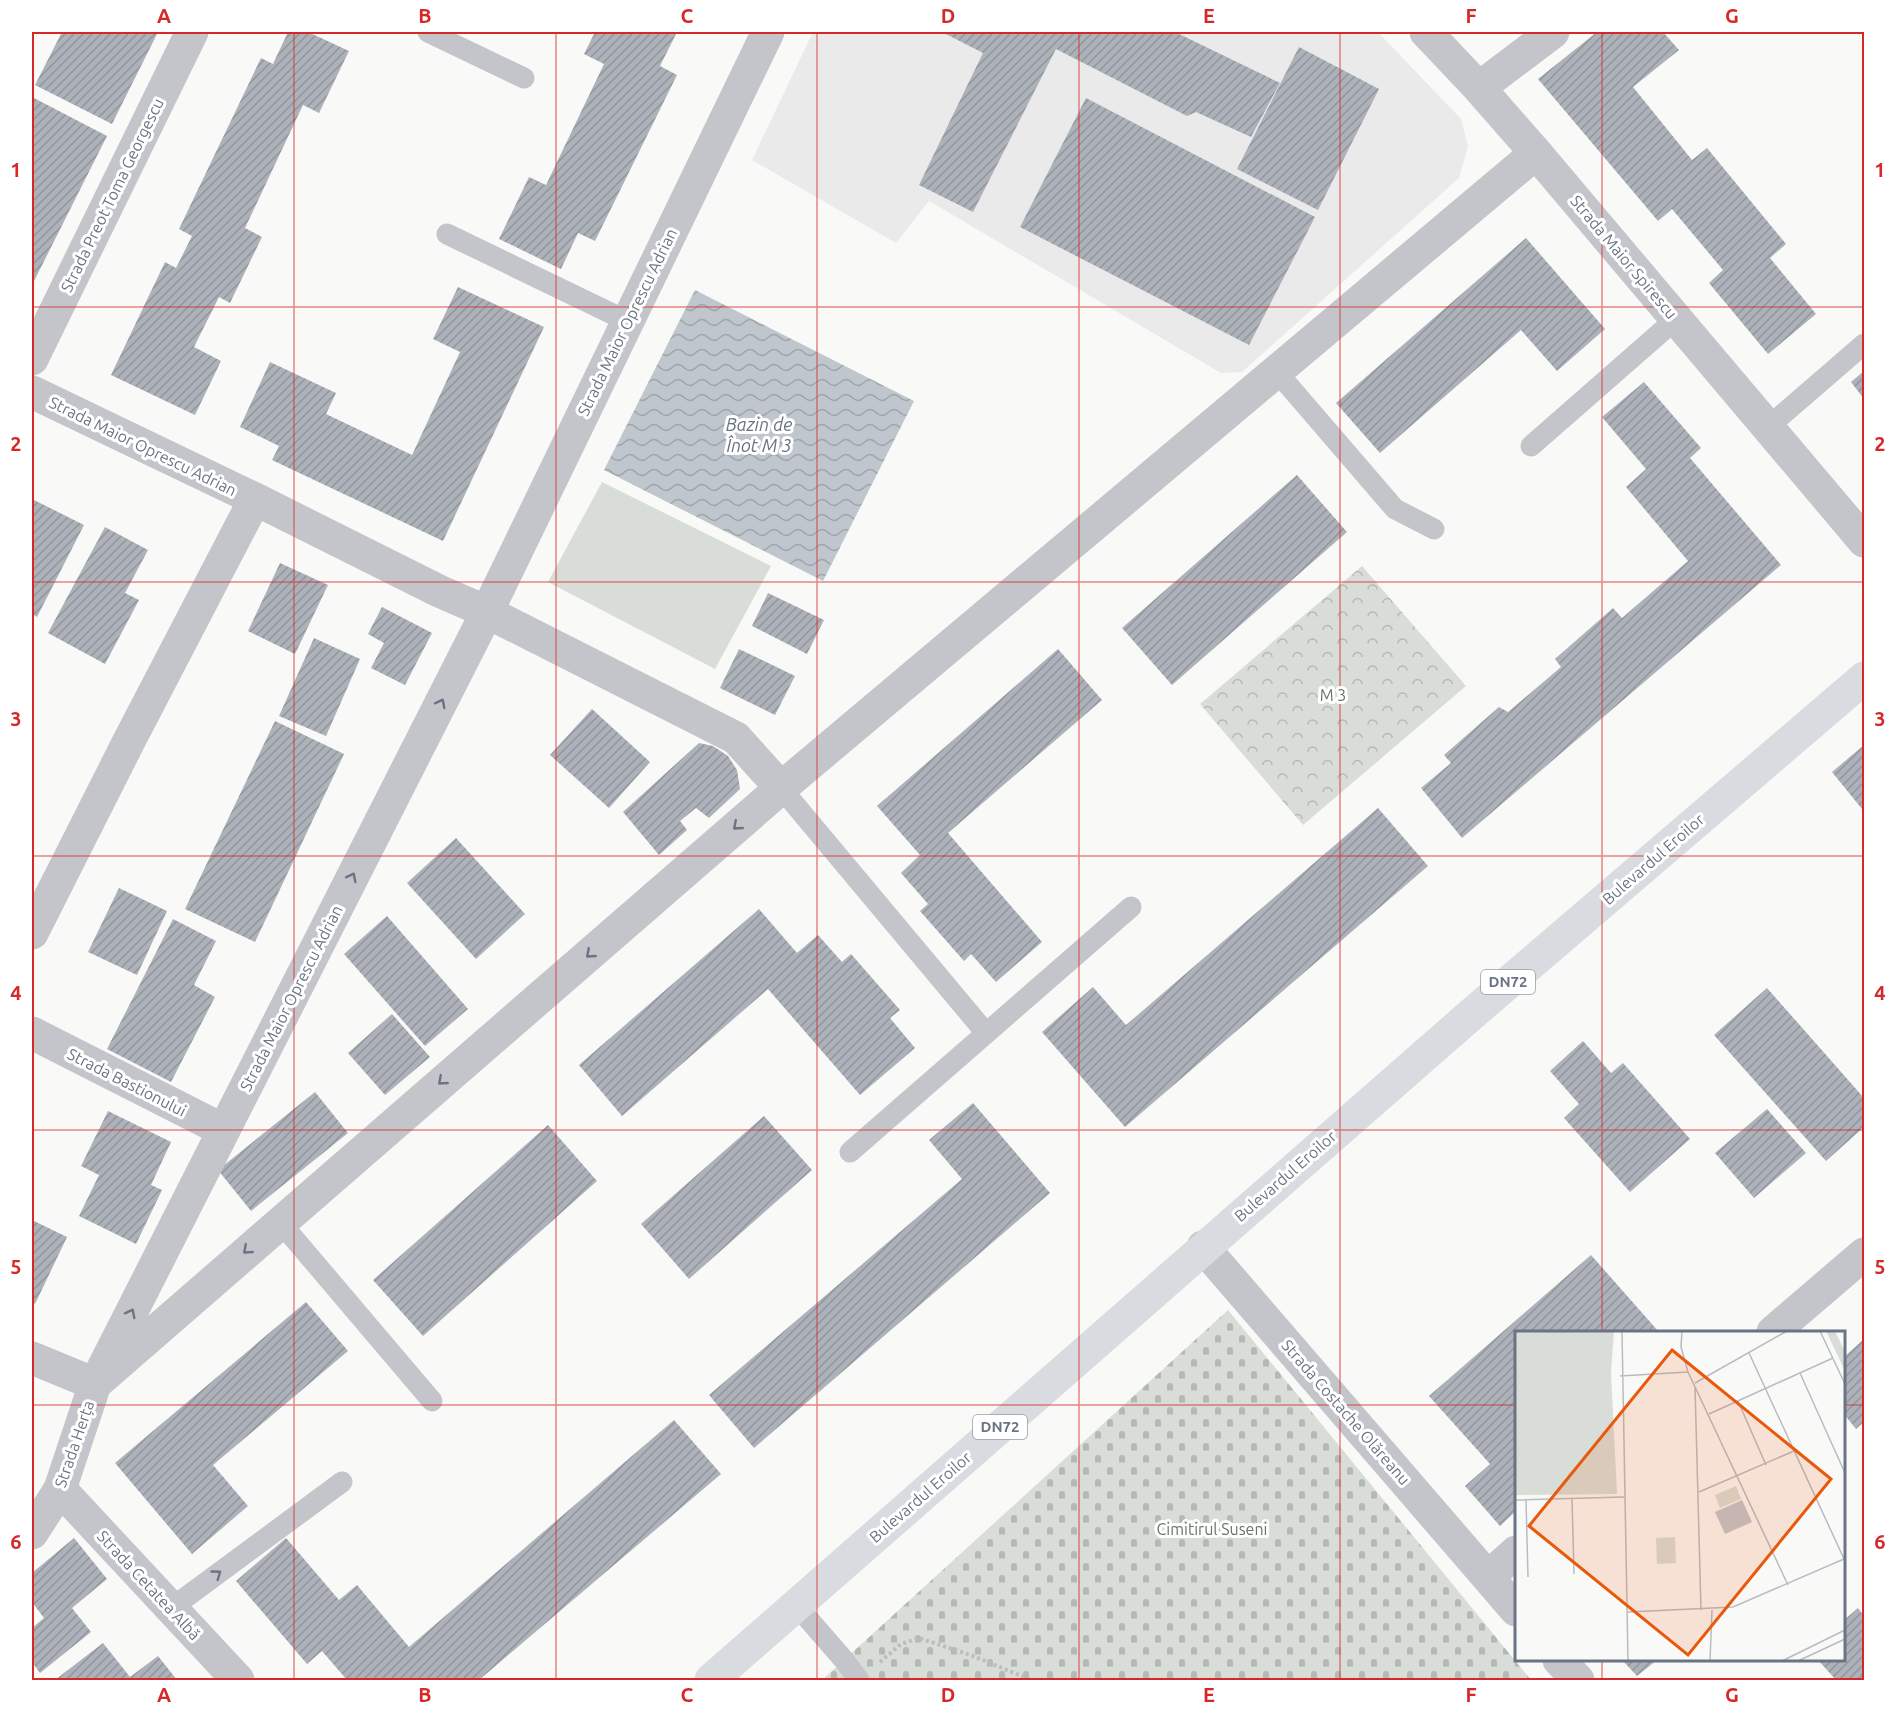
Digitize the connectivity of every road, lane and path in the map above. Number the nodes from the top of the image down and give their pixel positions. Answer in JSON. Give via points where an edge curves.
{"nodes":[{"id":1,"x":192,"y":32,"type":"edge"},
{"id":2,"x":428,"y":32,"type":"edge"},
{"id":3,"x":768,"y":32,"type":"edge"},
{"id":4,"x":1426,"y":32,"type":"edge"},
{"id":5,"x":1553,"y":32,"type":"edge"},
{"id":6,"x":524,"y":78,"type":"dead end"},
{"id":7,"x":1479,"y":88,"type":"junction"},
{"id":8,"x":1536,"y":153,"type":"junction"},
{"id":9,"x":447,"y":234,"type":"dead end"},
{"id":10,"x":1676,"y":319,"type":"junction"},
{"id":11,"x":627,"y":321,"type":"junction"},
{"id":12,"x":1864,"y":344,"type":"edge"},
{"id":13,"x":32,"y":359,"type":"edge"},
{"id":14,"x":1277,"y":372,"type":"junction"},
{"id":15,"x":32,"y":392,"type":"edge"},
{"id":16,"x":1768,"y":427,"type":"junction"},
{"id":17,"x":1531,"y":446,"type":"dead end"},
{"id":18,"x":255,"y":499,"type":"junction"},
{"id":19,"x":1434,"y":529,"type":"dead end"},
{"id":20,"x":1864,"y":541,"type":"edge"},
{"id":21,"x":487,"y":612,"type":"junction"},
{"id":22,"x":1864,"y":678,"type":"edge"},
{"id":23,"x":781,"y":788,"type":"junction"},
{"id":24,"x":1131,"y":907,"type":"dead end"},
{"id":25,"x":32,"y":933,"type":"edge"},
{"id":26,"x":32,"y":1033,"type":"edge"},
{"id":27,"x":986,"y":1033,"type":"junction"},
{"id":28,"x":223,"y":1130,"type":"junction"},
{"id":29,"x":850,"y":1152,"type":"dead end"},
{"id":30,"x":280,"y":1222,"type":"junction"},
{"id":31,"x":1203,"y":1247,"type":"junction"},
{"id":32,"x":1864,"y":1254,"type":"edge"},
{"id":33,"x":1774,"y":1331,"type":"edge"},
{"id":34,"x":32,"y":1358,"type":"edge"},
{"id":35,"x":95,"y":1384,"type":"junction"},
{"id":36,"x":432,"y":1401,"type":"dead end"},
{"id":37,"x":342,"y":1482,"type":"dead end"},
{"id":38,"x":60,"y":1489,"type":"junction"},
{"id":39,"x":32,"y":1533,"type":"edge"},
{"id":40,"x":1515,"y":1553,"type":"edge"},
{"id":41,"x":1488,"y":1577,"type":"junction"},
{"id":42,"x":797,"y":1606,"type":"junction"},
{"id":43,"x":170,"y":1609,"type":"junction"},
{"id":44,"x":1515,"y":1609,"type":"edge"},
{"id":45,"x":1561,"y":1661,"type":"edge"},
{"id":46,"x":876,"y":1666,"type":"dead end"},
{"id":47,"x":238,"y":1680,"type":"edge"},
{"id":48,"x":711,"y":1680,"type":"edge"},
{"id":49,"x":859,"y":1680,"type":"edge"},
{"id":50,"x":1031,"y":1680,"type":"edge"},
{"id":51,"x":1578,"y":1680,"type":"edge"}],
"edges":[{"from":1,"to":13,"type":"street","name":"Strada Preot Toma Georgescu"},
{"from":2,"to":6,"type":"lane"},
{"from":3,"to":11,"type":"street","name":"Strada Maior Oprescu Adrian"},
{"from":4,"to":7,"type":"street","name":"Strada Maior Spirescu"},
{"from":5,"to":7,"type":"street"},
{"from":7,"to":8,"type":"street","name":"Strada Maior Spirescu"},
{"from":8,"to":10,"type":"street","name":"Strada Maior Spirescu"},
{"from":8,"to":14,"type":"street"},
{"from":9,"to":11,"type":"lane"},
{"from":10,"to":16,"type":"street","name":"Strada Maior Spirescu"},
{"from":10,"to":17,"type":"lane"},
{"from":11,"to":21,"type":"street","name":"Strada Maior Oprescu Adrian"},
{"from":12,"to":16,"type":"lane"},
{"from":14,"to":19,"type":"lane","via":[[1395,509]]},
{"from":14,"to":23,"type":"street"},
{"from":15,"to":18,"type":"street","name":"Strada Maior Oprescu Adrian"},
{"from":16,"to":20,"type":"street","name":"Strada Maior Spirescu"},
{"from":18,"to":21,"type":"street","name":"Strada Maior Oprescu Adrian"},
{"from":18,"to":25,"type":"street","name":"Strada Maior Oprescu Adrian"},
{"from":21,"to":23,"type":"street","name":"Strada Maior Oprescu Adrian","via":[[736,738]]},
{"from":28,"to":21,"type":"street","name":"Strada Maior Oprescu Adrian","one_way":true},
{"from":22,"to":31,"type":"main road","name":"Bulevardul Eroilor","number":"DN72"},
{"from":23,"to":27,"type":"lane"},
{"from":23,"to":30,"type":"street","one_way":true},
{"from":24,"to":27,"type":"lane"},
{"from":26,"to":28,"type":"street","name":"Strada Bastionului"},
{"from":27,"to":29,"type":"lane"},
{"from":35,"to":28,"type":"street","name":"Strada Maior Oprescu Adrian","one_way":true},
{"from":30,"to":35,"type":"street","one_way":true},
{"from":30,"to":36,"type":"lane"},
{"from":31,"to":41,"type":"street","name":"Strada Costache Olăreanu"},
{"from":31,"to":42,"type":"main road","name":"Bulevardul Eroilor","number":"DN72"},
{"from":32,"to":33,"type":"street"},
{"from":34,"to":35,"type":"street"},
{"from":35,"to":38,"type":"street","name":"Strada Herța"},
{"from":43,"to":37,"type":"lane","one_way":true},
{"from":38,"to":39,"type":"street","name":"Strada Herța"},
{"from":38,"to":43,"type":"street","name":"Strada Cetatea Albă"},
{"from":40,"to":41,"type":"street"},
{"from":41,"to":44,"type":"street","name":"Strada Costache Olăreanu"},
{"from":42,"to":48,"type":"main road","name":"Bulevardul Eroilor","number":"DN72"},
{"from":42,"to":49,"type":"lane"},
{"from":43,"to":47,"type":"street","name":"Strada Cetatea Albă"},
{"from":45,"to":51,"type":"street"},
{"from":46,"to":50,"type":"path","via":[[901,1644],[919,1638]]}]}
